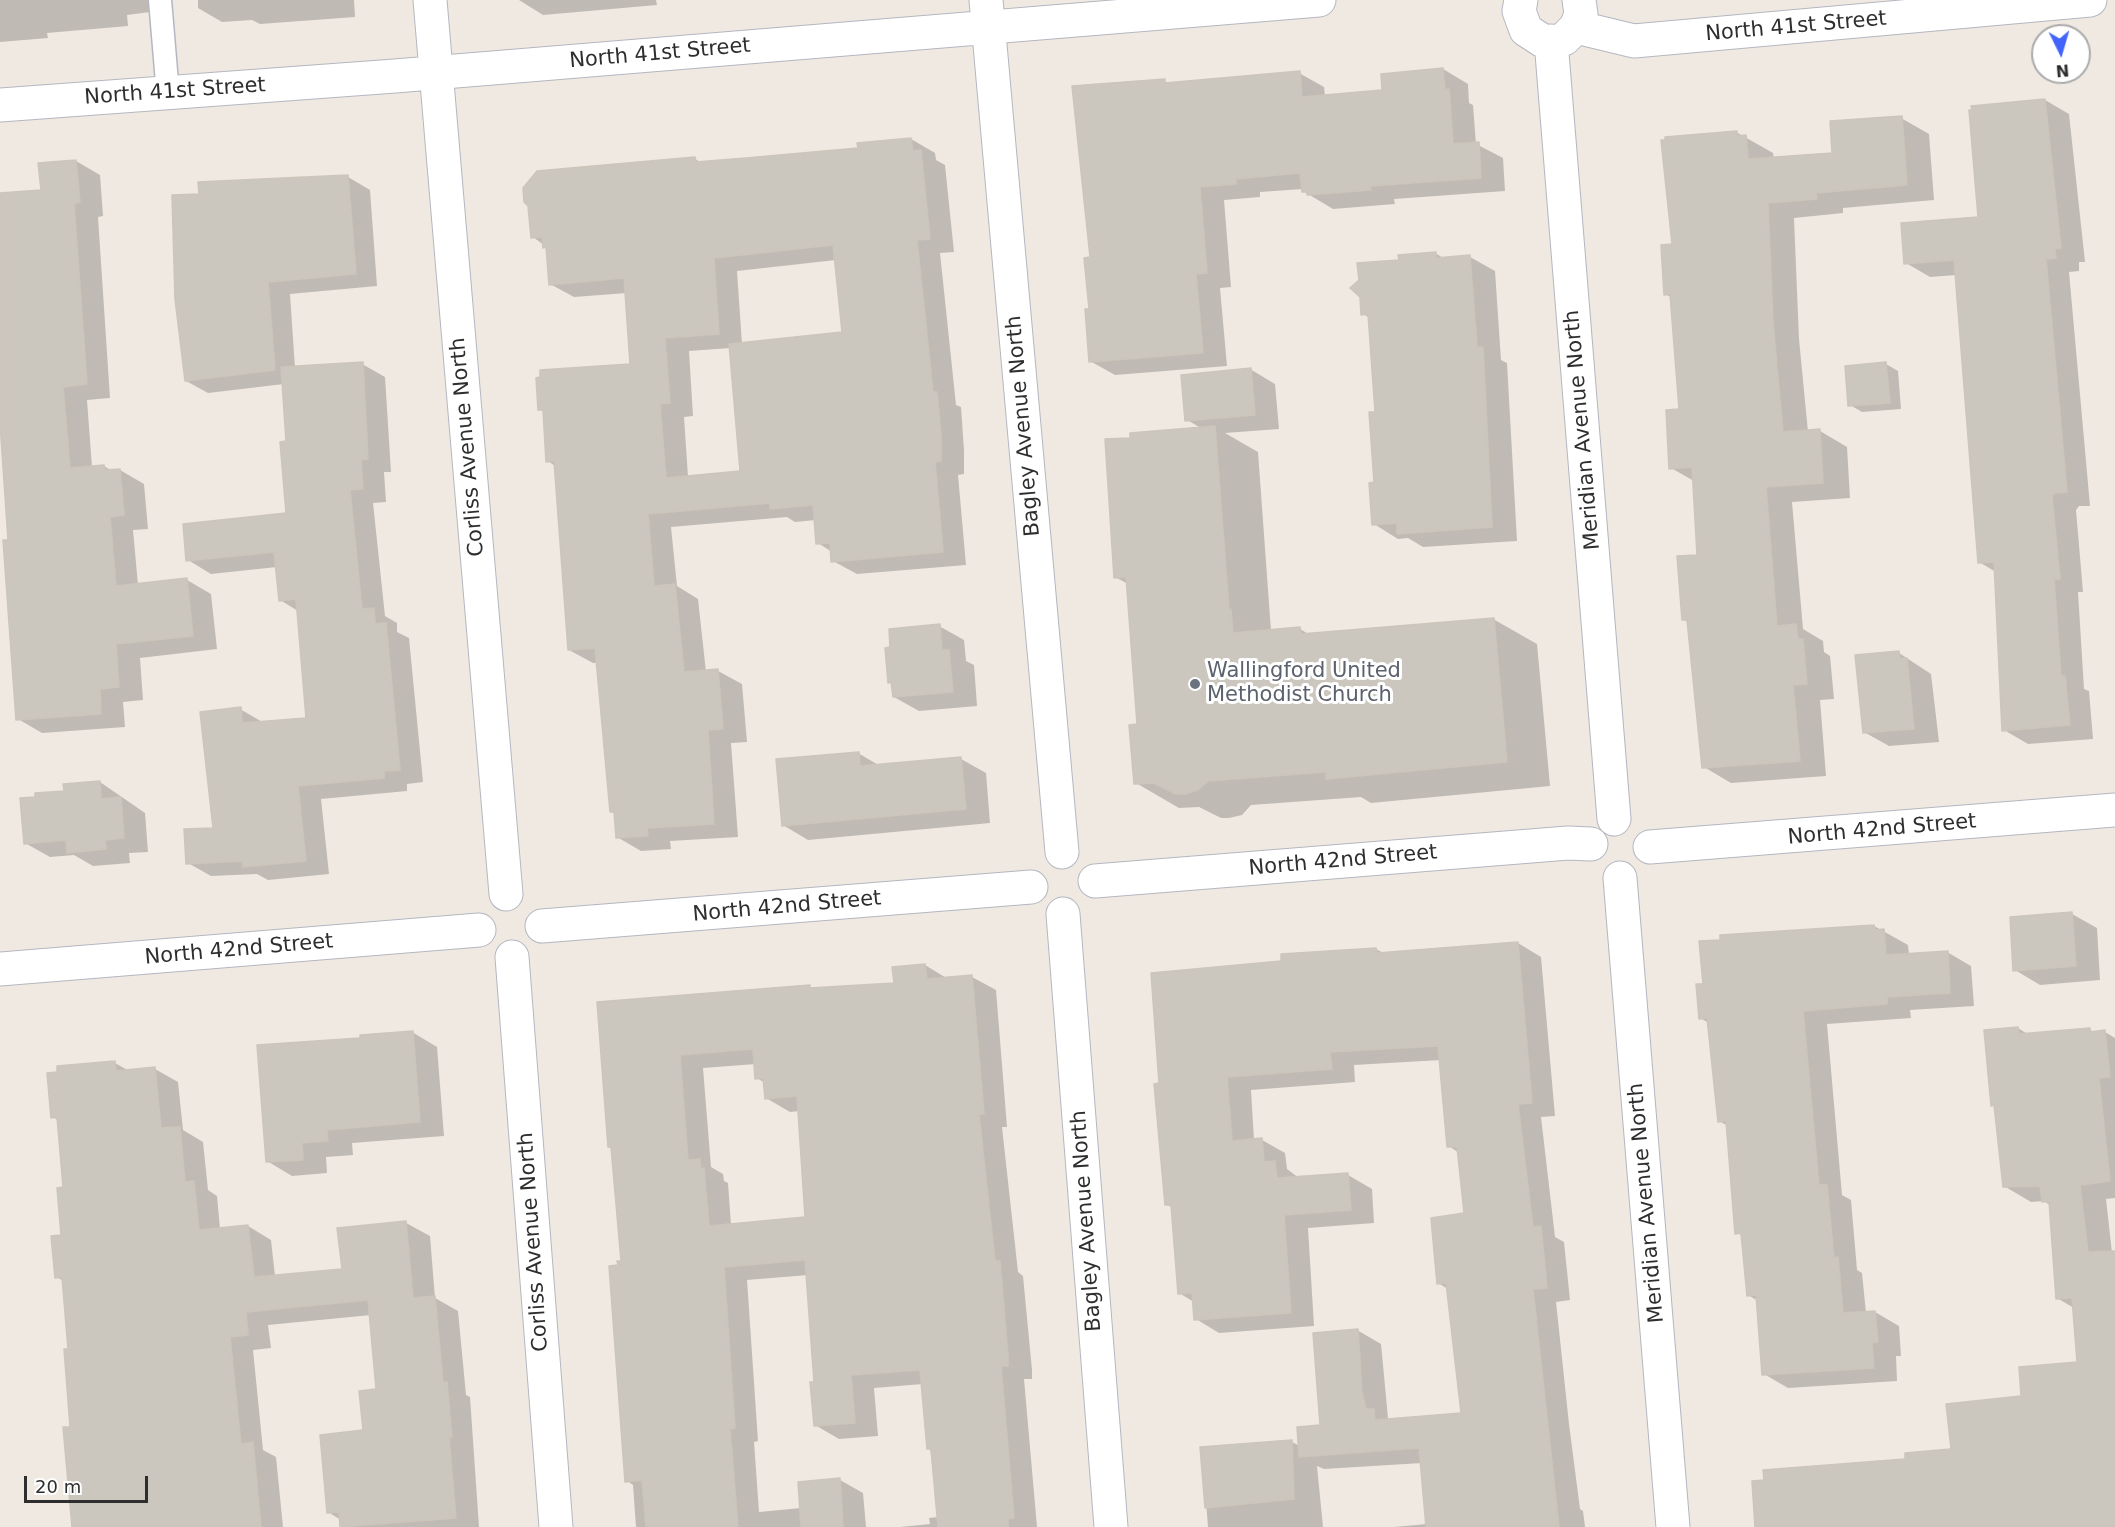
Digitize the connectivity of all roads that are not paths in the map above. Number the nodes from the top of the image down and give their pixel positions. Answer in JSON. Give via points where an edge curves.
{"nodes":[{"id":1,"x":160,"y":0,"type":"edge"},
{"id":2,"x":430,"y":0,"type":"edge"},
{"id":3,"x":1319,"y":0,"type":"edge"},
{"id":4,"x":2090,"y":0,"type":"edge"},
{"id":5,"x":1516,"y":1,"type":"edge"},
{"id":6,"x":987,"y":13,"type":"edge"},
{"id":7,"x":1569,"y":23,"type":"edge"},
{"id":8,"x":436,"y":72,"type":"junction"},
{"id":9,"x":168,"y":94,"type":"junction"},
{"id":10,"x":0,"y":105,"type":"edge"},
{"id":11,"x":2115,"y":810,"type":"edge"},
{"id":12,"x":1614,"y":819,"type":"junction"},
{"id":13,"x":1591,"y":844,"type":"junction"},
{"id":14,"x":1650,"y":847,"type":"junction"},
{"id":15,"x":1062,"y":852,"type":"junction"},
{"id":16,"x":1620,"y":878,"type":"junction"},
{"id":17,"x":1095,"y":881,"type":"junction"},
{"id":18,"x":1032,"y":888,"type":"junction"},
{"id":19,"x":506,"y":894,"type":"junction"},
{"id":20,"x":1063,"y":914,"type":"junction"},
{"id":21,"x":542,"y":926,"type":"junction"},
{"id":22,"x":479,"y":930,"type":"junction"},
{"id":23,"x":512,"y":957,"type":"junction"},
{"id":24,"x":0,"y":969,"type":"edge"},
{"id":25,"x":556,"y":1527,"type":"edge"},
{"id":26,"x":1111,"y":1527,"type":"edge"},
{"id":27,"x":1673,"y":1527,"type":"edge"}],
"edges":[{"from":1,"to":9,"type":"lane"},
{"from":2,"to":8,"type":"street","name":"Corliss Avenue North"},
{"from":3,"to":6,"type":"street","name":"North 41st Street"},
{"from":4,"to":7,"type":"street","name":"North 41st Street","via":[[1634,41]]},
{"from":5,"to":7,"type":"street","name":"North 41st Street","via":[[1526,30],[1544,41]]},
{"from":6,"to":8,"type":"street","name":"North 41st Street"},
{"from":6,"to":15,"type":"street","name":"Bagley Avenue North"},
{"from":7,"to":12,"type":"street","name":"Meridian Avenue North"},
{"from":8,"to":9,"type":"street","name":"North 41st Street"},
{"from":8,"to":19,"type":"street","name":"Corliss Avenue North"},
{"from":9,"to":10,"type":"street","name":"North 41st Street"},
{"from":11,"to":14,"type":"street","name":"North 42nd Street"},
{"from":12,"to":13,"type":"street","via":[[1598,829]]},
{"from":12,"to":14,"type":"street","via":[[1641,826]]},
{"from":13,"to":16,"type":"street","via":[[1596,866]]},
{"from":13,"to":17,"type":"street","name":"North 42nd Street"},
{"from":14,"to":16,"type":"street","via":[[1642,869],[1634,876]]},
{"from":15,"to":17,"type":"street","via":[[1077,854],[1085,860]]},
{"from":15,"to":18,"type":"street","via":[[1040,862],[1034,871]]},
{"from":16,"to":27,"type":"street","name":"Meridian Avenue North"},
{"from":17,"to":20,"type":"street","via":[[1087,905],[1078,912]]},
{"from":18,"to":20,"type":"street","via":[[1046,910]]},
{"from":18,"to":21,"type":"street","name":"North 42nd Street"},
{"from":19,"to":21,"type":"street","via":[[517,894],[535,905]]},
{"from":19,"to":22,"type":"street","via":[[487,904],[481,913]]},
{"from":20,"to":26,"type":"street","name":"Bagley Avenue North"},
{"from":21,"to":23,"type":"street","via":[[534,947]]},
{"from":22,"to":23,"type":"street","via":[[489,950]]},
{"from":22,"to":24,"type":"street","name":"North 42nd Street"},
{"from":23,"to":25,"type":"street","name":"Corliss Avenue North"}]}
